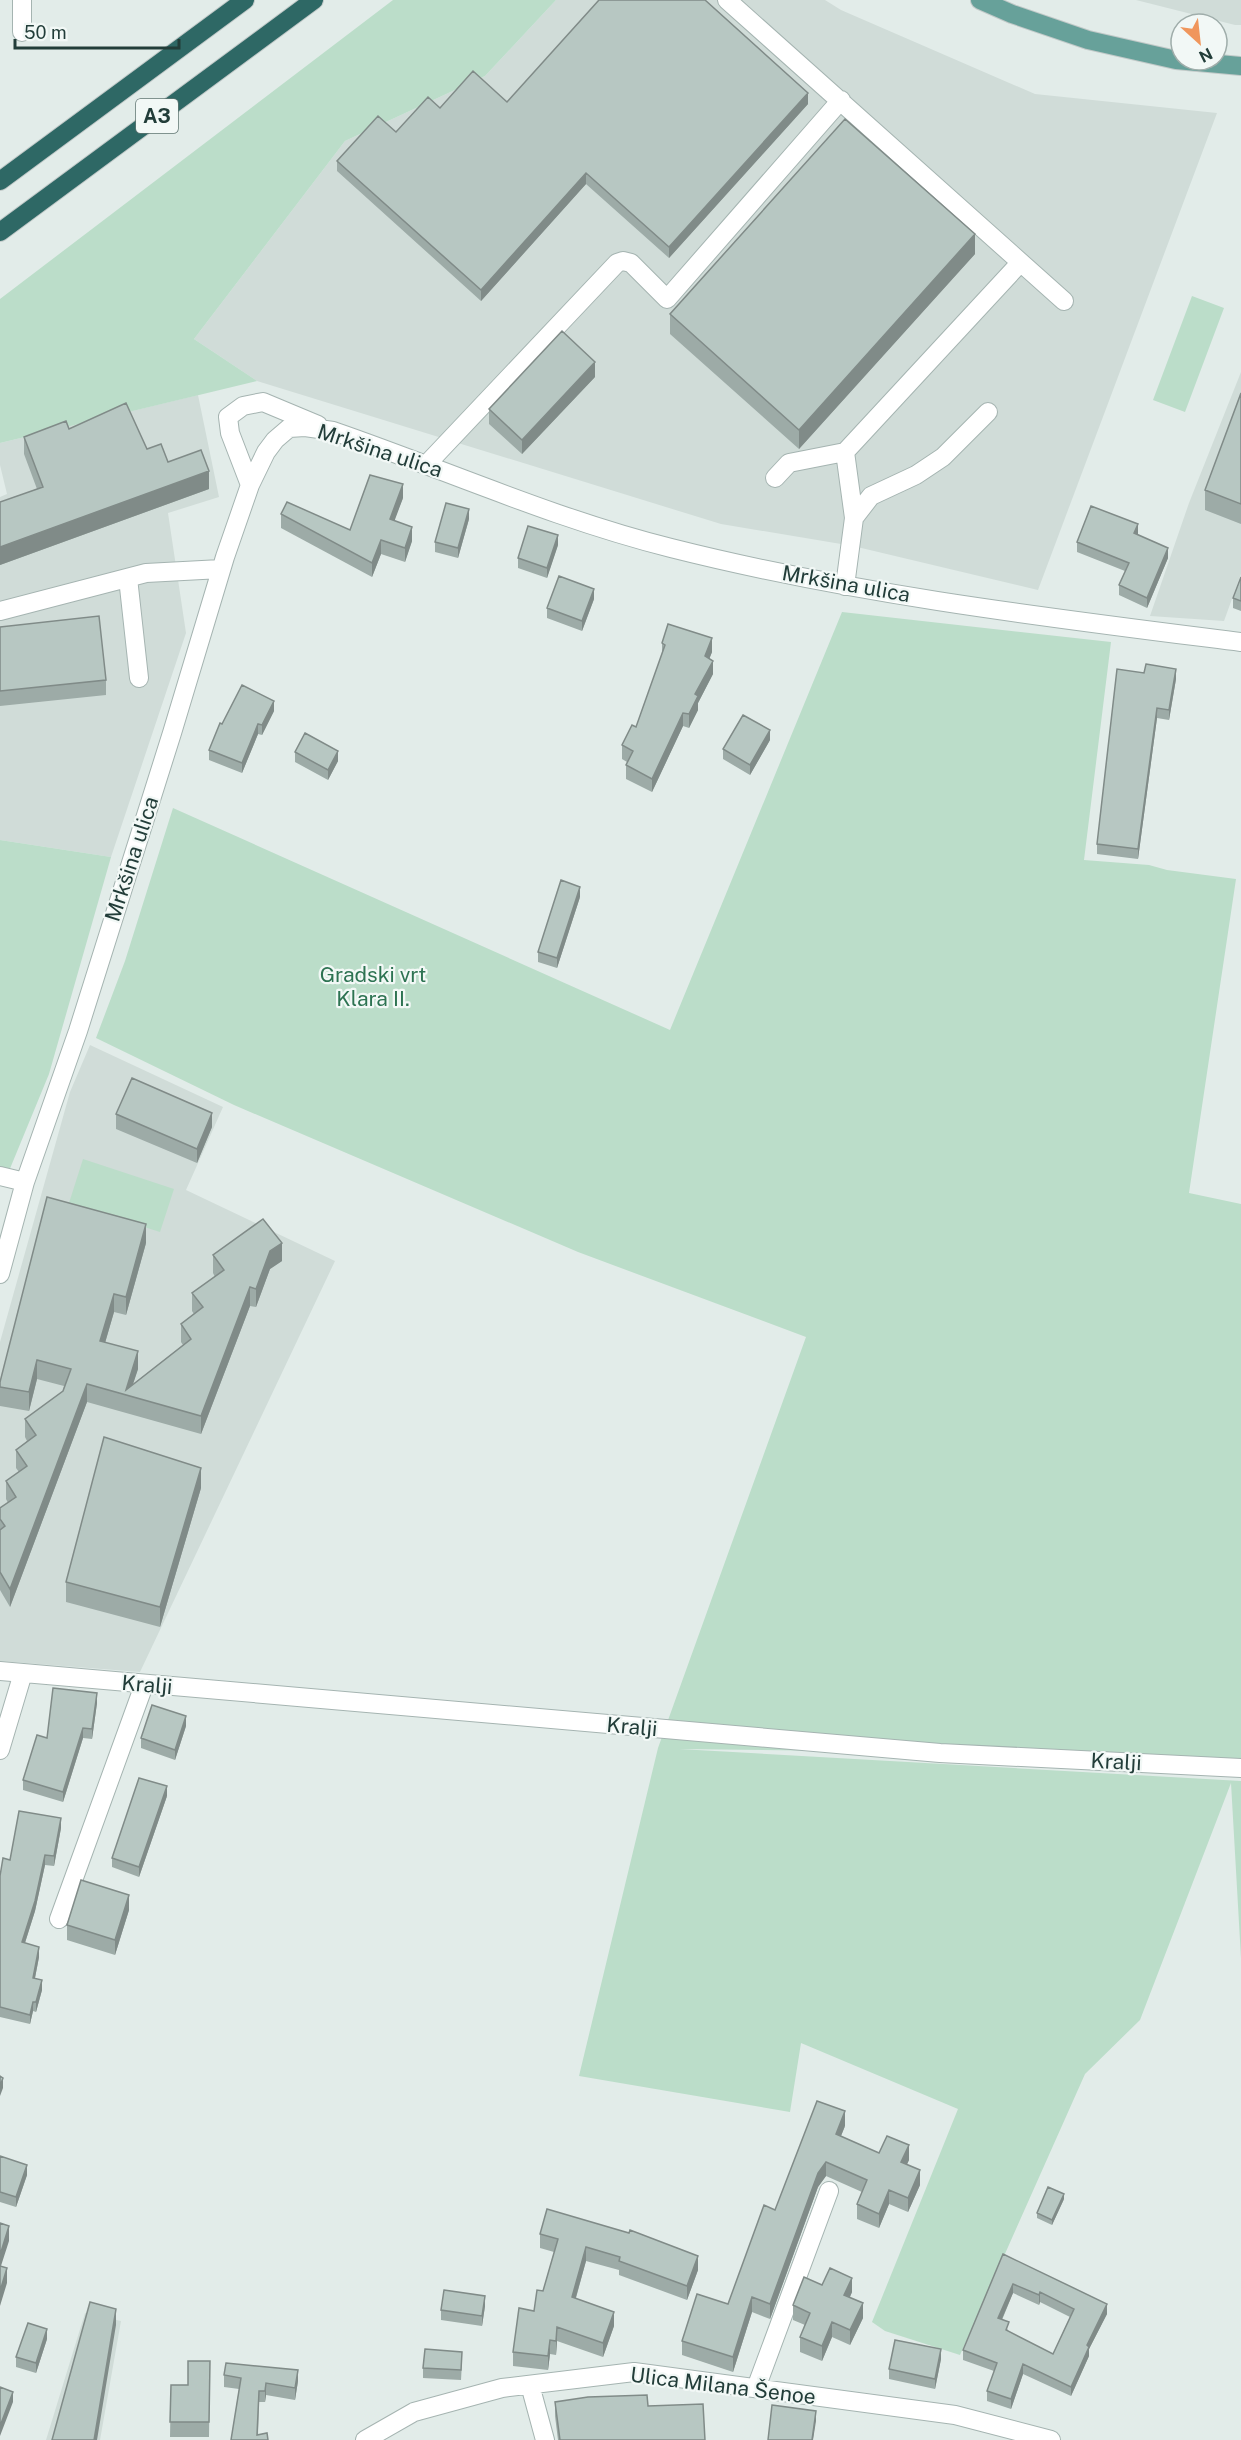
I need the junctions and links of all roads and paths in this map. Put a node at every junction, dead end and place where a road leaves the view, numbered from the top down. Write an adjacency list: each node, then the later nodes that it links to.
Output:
1 (22, 0): 6 (street)
2 (245, 0): 9 (highway, A3)
3 (314, 0): 10 (highway, A3)
4 (727, 0): 8 (street)
5 (980, 0): 7 (main road)
6 (22, 32)
7 (1241, 66)
8 (842, 100): 11 (street); 16 (street)
9 (0, 182)
10 (0, 232)
11 (1020, 263): 12 (street); 15 (street)
12 (1065, 300)
13 (988, 412): 19 (street)
14 (333, 431): 16 (street, Mrkšina ulica); 18 (street, Mrkšina ulica); 18 (street)
15 (845, 452): 17 (street); 19 (street)
16 (427, 464): 22 (street, Mrkšina ulica)
17 (775, 478)
18 (250, 485): 20 (street, Mrkšina ulica)
19 (854, 518): 22 (street)
20 (221, 569): 21 (street); 27 (street, Mrkšina ulica)
21 (128, 578): 23 (street); 25 (street)
22 (845, 586): 24 (street, Mrkšina ulica)
23 (0, 611)
24 (1241, 642)
25 (139, 678)
26 (0, 1176): 27 (street)
27 (25, 1182): 28 (street, Mrkšina ulica)
28 (0, 1274)
29 (0, 1671): 30 (street, Kralji)
30 (23, 1673): 31 (street, Kralji); 32 (street)
31 (144, 1684): 33 (street, Kralji); 34 (street)
32 (0, 1750)
33 (1241, 1768)
34 (59, 1919)
35 (829, 2191): 37 (street)
36 (530, 2385): 37 (street, Ulica Milana Šenoe); 38 (street, Ulica Milana Šenoe); 39 (street)
37 (756, 2388): 40 (street, Ulica Milana Šenoe)
38 (365, 2440)
39 (545, 2440)
40 (1051, 2440)

